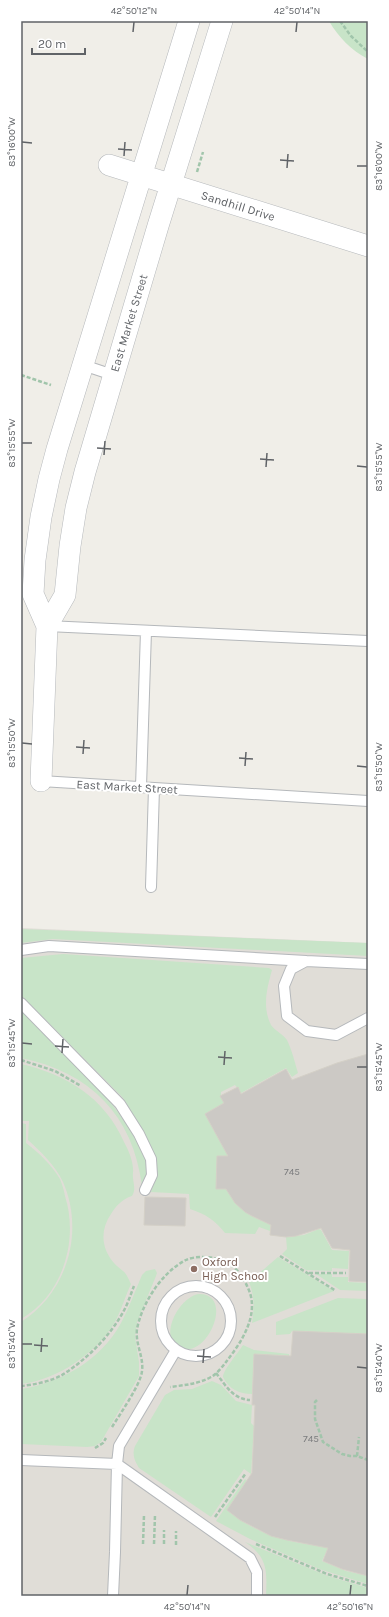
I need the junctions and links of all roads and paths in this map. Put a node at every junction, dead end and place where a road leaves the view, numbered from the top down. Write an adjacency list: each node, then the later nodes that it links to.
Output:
1 (189, 21): 6 (street, East Market Street)
2 (222, 21): 7 (street, East Market Street)
3 (340, 21): 4 (path)
4 (368, 52)
5 (109, 165): 6 (street, Sandhill Drive)
6 (142, 176): 7 (street, Sandhill Drive); 9 (street, East Market Street)
7 (171, 185): 8 (street, Sandhill Drive); 11 (street, East Market Street)
8 (368, 246)
9 (83, 365): 11 (lane); 13 (street, East Market Street)
10 (21, 375): 12 (path)
11 (113, 375): 13 (street, East Market Street)
12 (51, 385)
13 (47, 626): 14 (lane); 16 (street, East Market Street)
14 (146, 630): 15 (lane); 17 (lane)
15 (368, 641)
16 (41, 782): 17 (lane, East Market Street)
17 (141, 787): 18 (lane, East Market Street)
18 (154, 788): 19 (lane, East Market Street); 20 (lane)
19 (368, 801)
20 (151, 886)
21 (21, 950): 22 (lane)
22 (306, 961): 23 (lane); 25 (lane)
23 (368, 964)
24 (21, 1003): 28 (lane)
25 (368, 1018)
26 (21, 1060): 27 (path)
27 (87, 1090)
28 (145, 1190)
29 (280, 1256): 30 (path)
30 (308, 1273): 31 (path); 33 (path)
31 (346, 1273)
32 (134, 1286): 36 (path)
33 (336, 1291)
34 (176, 1350): 34 (lane); 47 (lane)
35 (216, 1372): 37 (path); 38 (path); 40 (path)
36 (21, 1386)
37 (168, 1388)
38 (250, 1400)
39 (316, 1400): 44 (path)
40 (111, 1430)
41 (107, 1436): 43 (path)
42 (359, 1436): 44 (path)
43 (91, 1450)
44 (357, 1456): 46 (path)
45 (21, 1460): 47 (lane)
46 (368, 1460)
47 (117, 1464): 60 (lane); 61 (lane)
48 (246, 1473): 51 (path)
49 (144, 1515): 55 (path)
50 (155, 1515): 56 (path)
51 (212, 1521)
52 (164, 1530): 57 (path)
53 (176, 1531): 58 (path)
54 (252, 1542): 59 (path)
55 (143, 1544)
56 (154, 1544)
57 (164, 1544)
58 (176, 1545)
59 (368, 1586)
60 (113, 1596)
61 (257, 1596)

